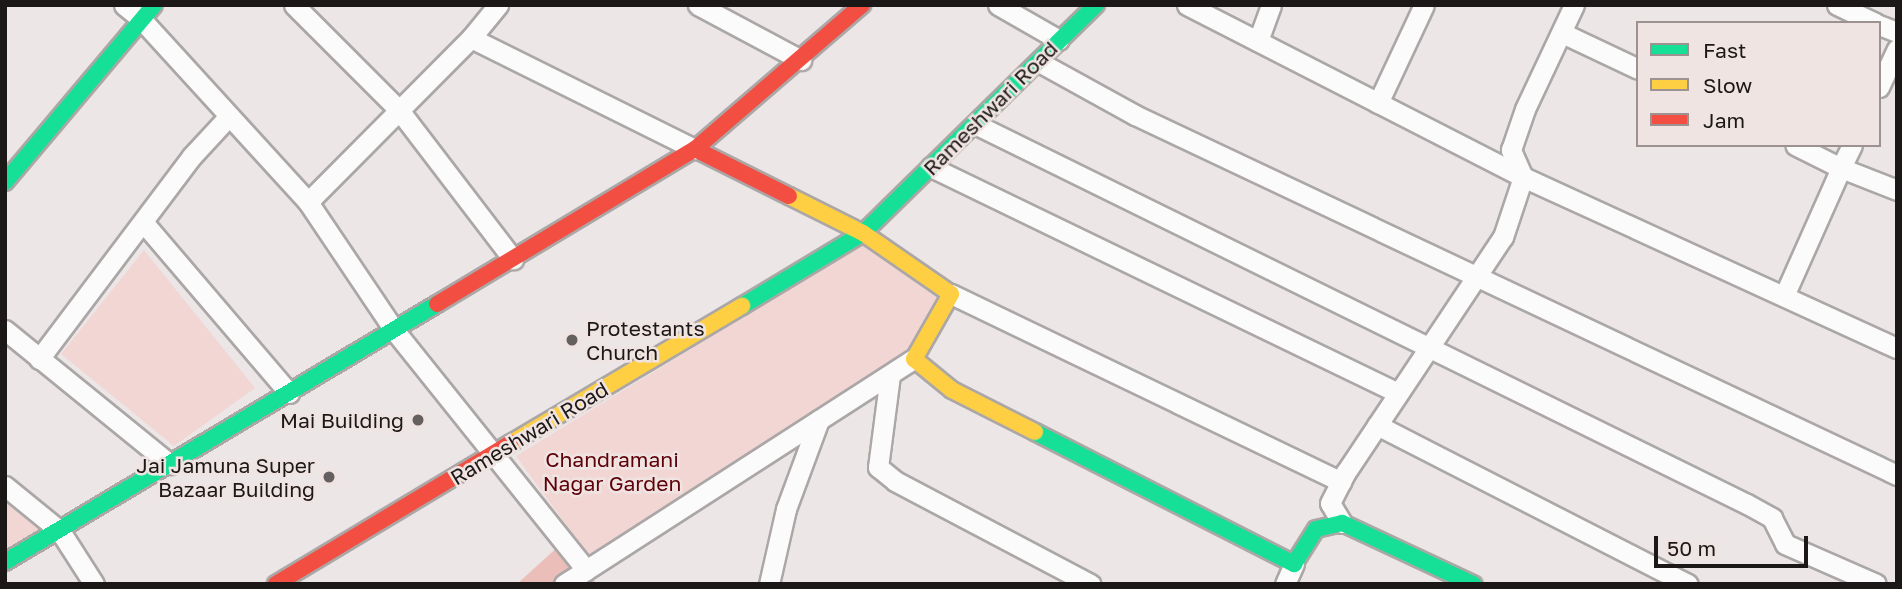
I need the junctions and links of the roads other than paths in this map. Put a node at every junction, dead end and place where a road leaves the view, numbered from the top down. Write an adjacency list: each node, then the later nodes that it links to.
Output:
1 (124, 5): 13 (street)
2 (321, 5): 14 (street)
3 (498, 5): 17 (street)
4 (698, 5): 21 (street)
5 (862, 5): 21 (street)
6 (998, 5): 18 (street)
7 (1096, 5): 18 (street, Rameshwari Road)
8 (1187, 5): 19 (street)
9 (1270, 5): 19 (street)
10 (1424, 5): 25 (street)
11 (1574, 5): 16 (street)
12 (1837, 5): 15 (street)
13 (147, 12): 27 (street); 35 (street)
14 (300, 12): 26 (street)
15 (1871, 21)
16 (1562, 33): 23 (street); 34 (street)
17 (471, 38): 26 (street); 31 (street)
18 (1059, 40): 22 (street, Rameshwari Road)
19 (1258, 41): 25 (street)
20 (1897, 49): 24 (street)
21 (801, 60): 31 (street)
22 (1039, 62): 28 (street, Rameshwari Road); 41 (street)
23 (1636, 68)
24 (1881, 83)
25 (1378, 103): 34 (street)
26 (399, 110): 37 (street); 40 (street)
27 (229, 116): 37 (street); 38 (street)
28 (976, 125): 32 (street, Rameshwari Road); 46 (street)
29 (1799, 147): 33 (street)
30 (1851, 147): 33 (street)
31 (695, 149): 39 (street); 40 (street)
32 (931, 167): 39 (street, Rameshwari Road); 51 (street)
33 (1841, 168): 36 (street); 43 (street)
34 (1523, 177): 41 (street); 43 (street)
35 (5, 182)
36 (1897, 190)
37 (308, 202): 45 (street)
38 (142, 222): 48 (street); 52 (street)
39 (863, 233): 42 (street); 55 (street, Rameshwari Road)
40 (513, 259): 45 (street)
41 (1477, 275): 46 (street); 57 (street)
42 (951, 295): 49 (street); 58 (street)
43 (1784, 296): 47 (street)
44 (5, 330): 48 (street)
45 (394, 330): 52 (street); 55 (street)
46 (1426, 348): 51 (street); 73 (street)
47 (1897, 348)
48 (38, 359): 56 (street)
49 (914, 359): 50 (street); 63 (street)
50 (890, 375): 53 (street); 69 (street)
51 (1398, 393): 54 (street)
52 (289, 394): 56 (street)
53 (819, 420): 64 (street); 68 (street)
54 (1377, 425): 58 (street); 72 (street)
55 (495, 453): 64 (street); 66 (street, Rameshwari Road)
56 (170, 464): 61 (street)
57 (1897, 475)
58 (1341, 482): 60 (street)
59 (5, 486): 61 (street)
60 (1342, 523): 63 (street); 71 (street)
61 (60, 531): 62 (street); 65 (street)
62 (5, 562)
63 (1294, 564): 70 (street)
64 (586, 570): 67 (street)
65 (94, 584)
66 (276, 584)
67 (564, 584)
68 (769, 584)
69 (1090, 584)
70 (1285, 584)
71 (1473, 584)
72 (1688, 584)
73 (1876, 584)

